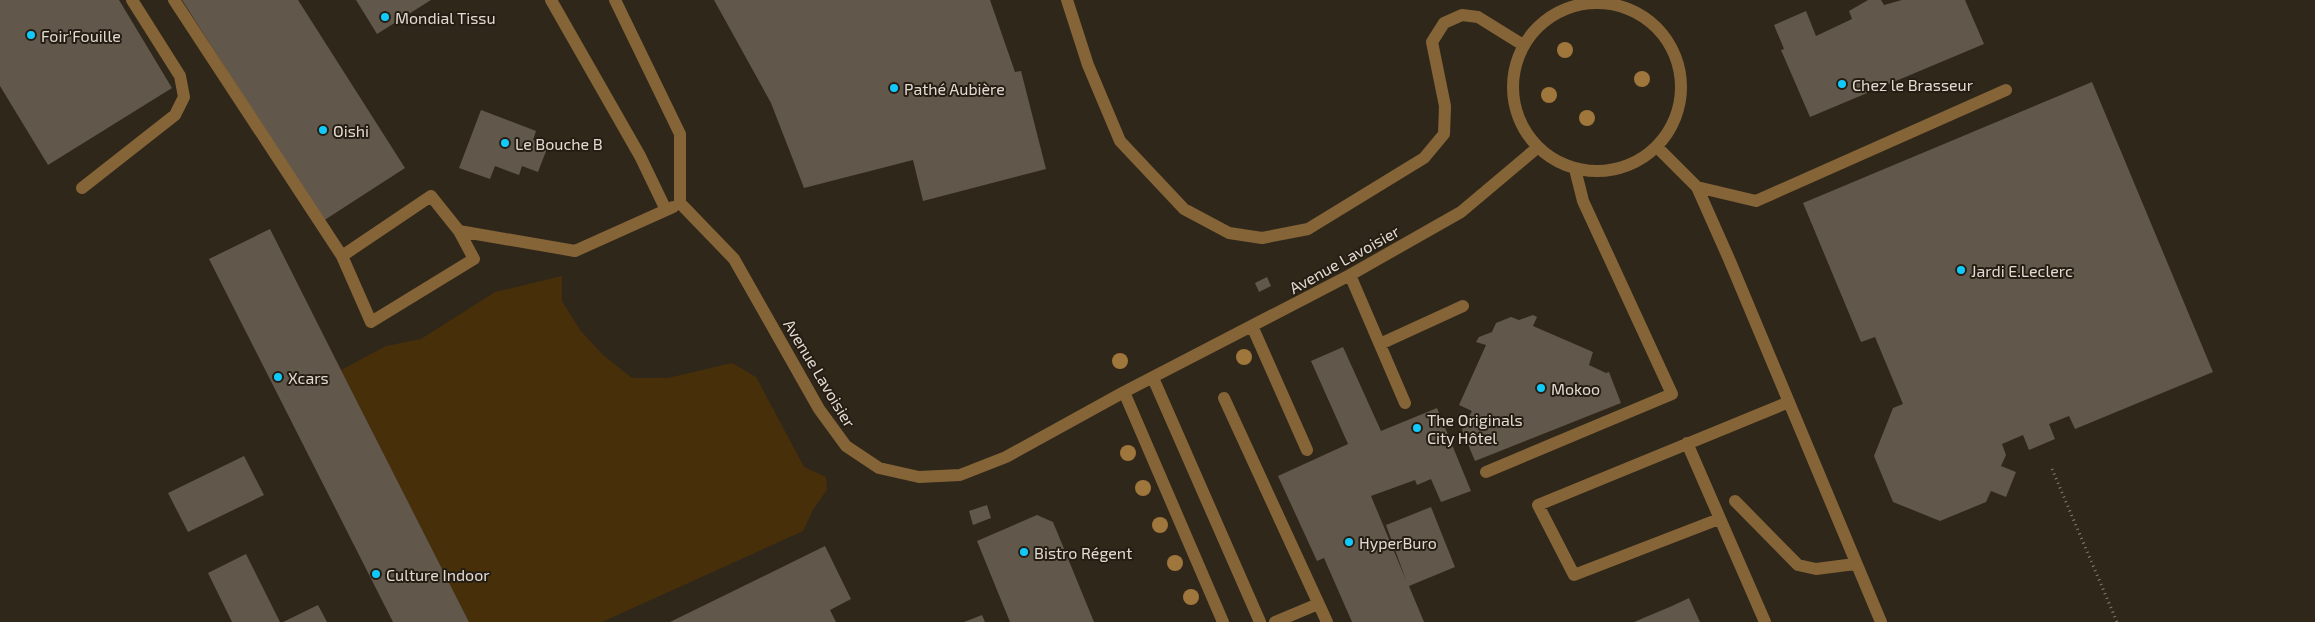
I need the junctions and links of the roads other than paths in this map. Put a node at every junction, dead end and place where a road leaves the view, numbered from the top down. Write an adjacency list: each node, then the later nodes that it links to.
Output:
1 (132, 0): 13 (street)
2 (174, 0): 17 (street)
3 (551, 0): 15 (street)
4 (615, 0): 14 (street)
5 (1067, 0): 7 (street)
6 (1610, 2): 7 (street); 10 (street)
7 (1523, 45): 9 (street)
8 (2006, 90): 12 (street)
9 (1537, 148): 11 (street); 18 (street, Avenue Lavoisier)
10 (1657, 148): 11 (street); 12 (street)
11 (1575, 170): 29 (street)
12 (1697, 187): 25 (street)
13 (82, 188)
14 (680, 203): 15 (street); 23 (street, Avenue Lavoisier)
15 (666, 210): 16 (street)
16 (459, 230): 17 (street); 17 (street)
17 (342, 256)
18 (1350, 274): 20 (street, Avenue Lavoisier); 21 (street)
19 (1463, 306): 21 (street)
20 (1252, 326): 22 (street, Avenue Lavoisier); 28 (street)
21 (1380, 344): 26 (street)
22 (1153, 378): 23 (street, Avenue Lavoisier); 35 (street)
23 (1124, 392): 34 (street)
24 (1224, 398): 33 (street)
25 (1789, 402): 27 (street); 32 (street)
26 (1405, 403)
27 (1687, 443): 31 (street); 31 (street)
28 (1307, 450)
29 (1486, 472)
30 (1736, 501): 32 (street)
31 (1719, 519): 38 (street)
32 (1856, 564): 39 (street)
33 (1318, 604): 36 (street); 37 (street)
34 (1224, 622)
35 (1260, 622)
36 (1275, 622)
37 (1327, 622)
38 (1765, 622)
39 (1880, 622)

